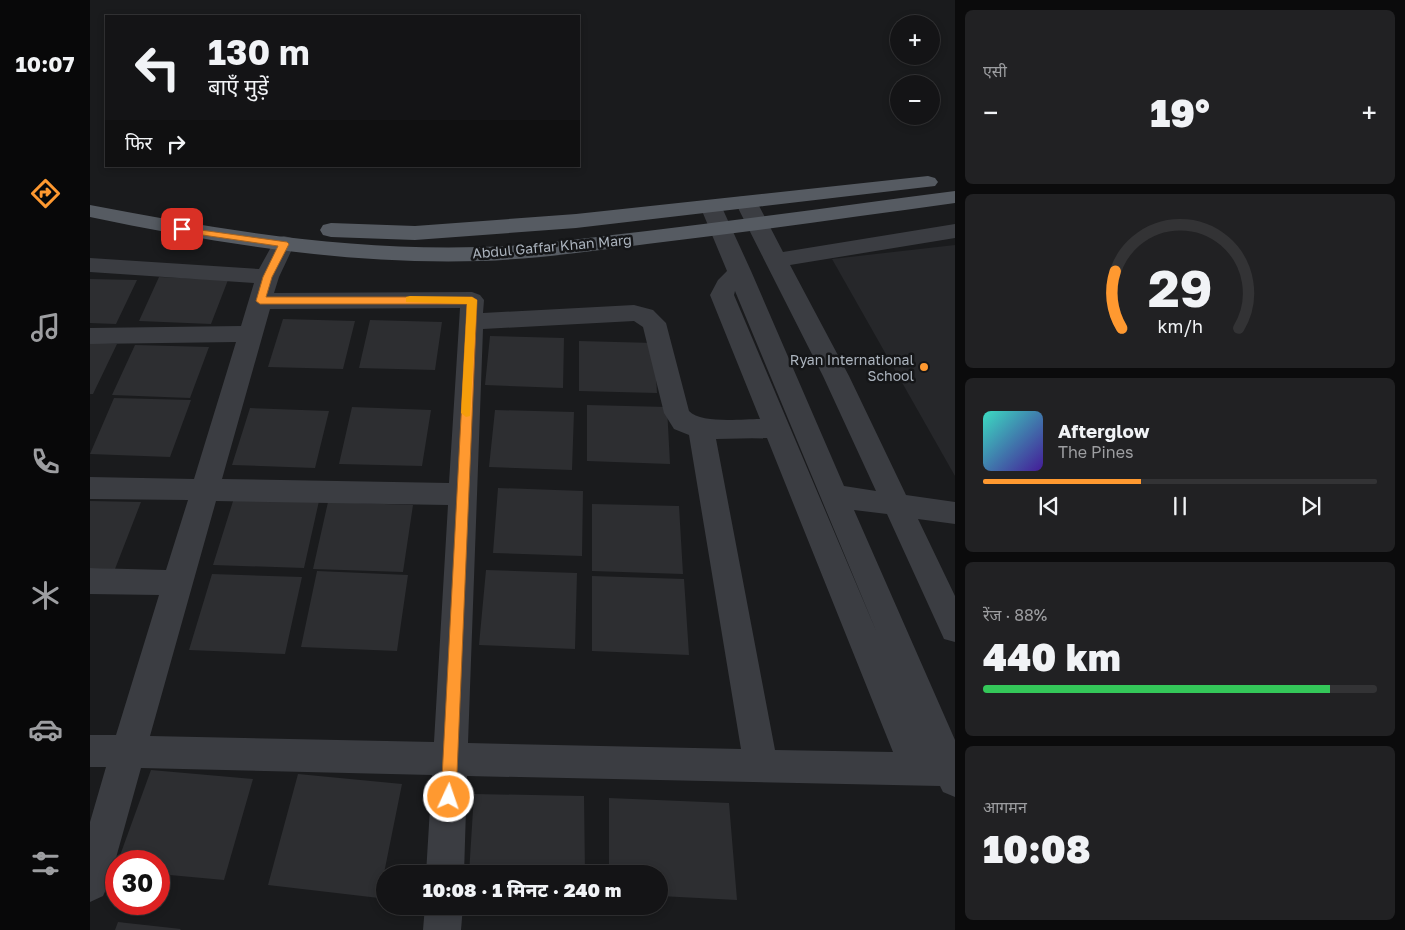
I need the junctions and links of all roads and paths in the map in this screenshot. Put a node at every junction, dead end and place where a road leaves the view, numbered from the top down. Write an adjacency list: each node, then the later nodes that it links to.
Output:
1 (955, 178): 5 (main road, Abdul Gaffar Khan Marg)
2 (90, 195): 6 (main road, Abdul Gaffar Khan Marg)
3 (955, 197): 5 (main road, Abdul Gaffar Khan Marg)
4 (90, 211): 8 (main road, Abdul Gaffar Khan Marg)
5 (752, 213): 6 (main road, Abdul Gaffar Khan Marg); 9 (street)
6 (717, 217): 8 (main road, Abdul Gaffar Khan Marg); 11 (street)
7 (955, 231): 9 (street)
8 (284, 244): 12 (street)
9 (777, 260): 22 (street)
10 (90, 265): 12 (street)
11 (740, 271): 17 (street); 21 (street)
12 (264, 289): 13 (street); 14 (street)
13 (470, 322): 16 (street); 20 (street)
14 (250, 334): 15 (street); 19 (street)
15 (90, 336)
16 (701, 428): 17 (street); 30 (street)
17 (777, 428): 31 (street)
18 (90, 488): 19 (street)
19 (205, 490): 20 (street); 25 (street)
20 (463, 494): 29 (street)
21 (835, 496): 22 (street); 32 (street)
22 (895, 505): 23 (street); 26 (street)
23 (955, 513)
24 (90, 581): 25 (street)
25 (178, 583): 28 (street)
26 (955, 629)
27 (90, 752): 28 (street)
28 (128, 752): 29 (street); 34 (street)
29 (450, 759): 30 (street); 33 (street)
30 (761, 766): 31 (street)
31 (917, 769): 32 (street)
32 (954, 773)
33 (445, 865)
34 (90, 883)
35 (443, 915): 36 (street)
36 (442, 930)

